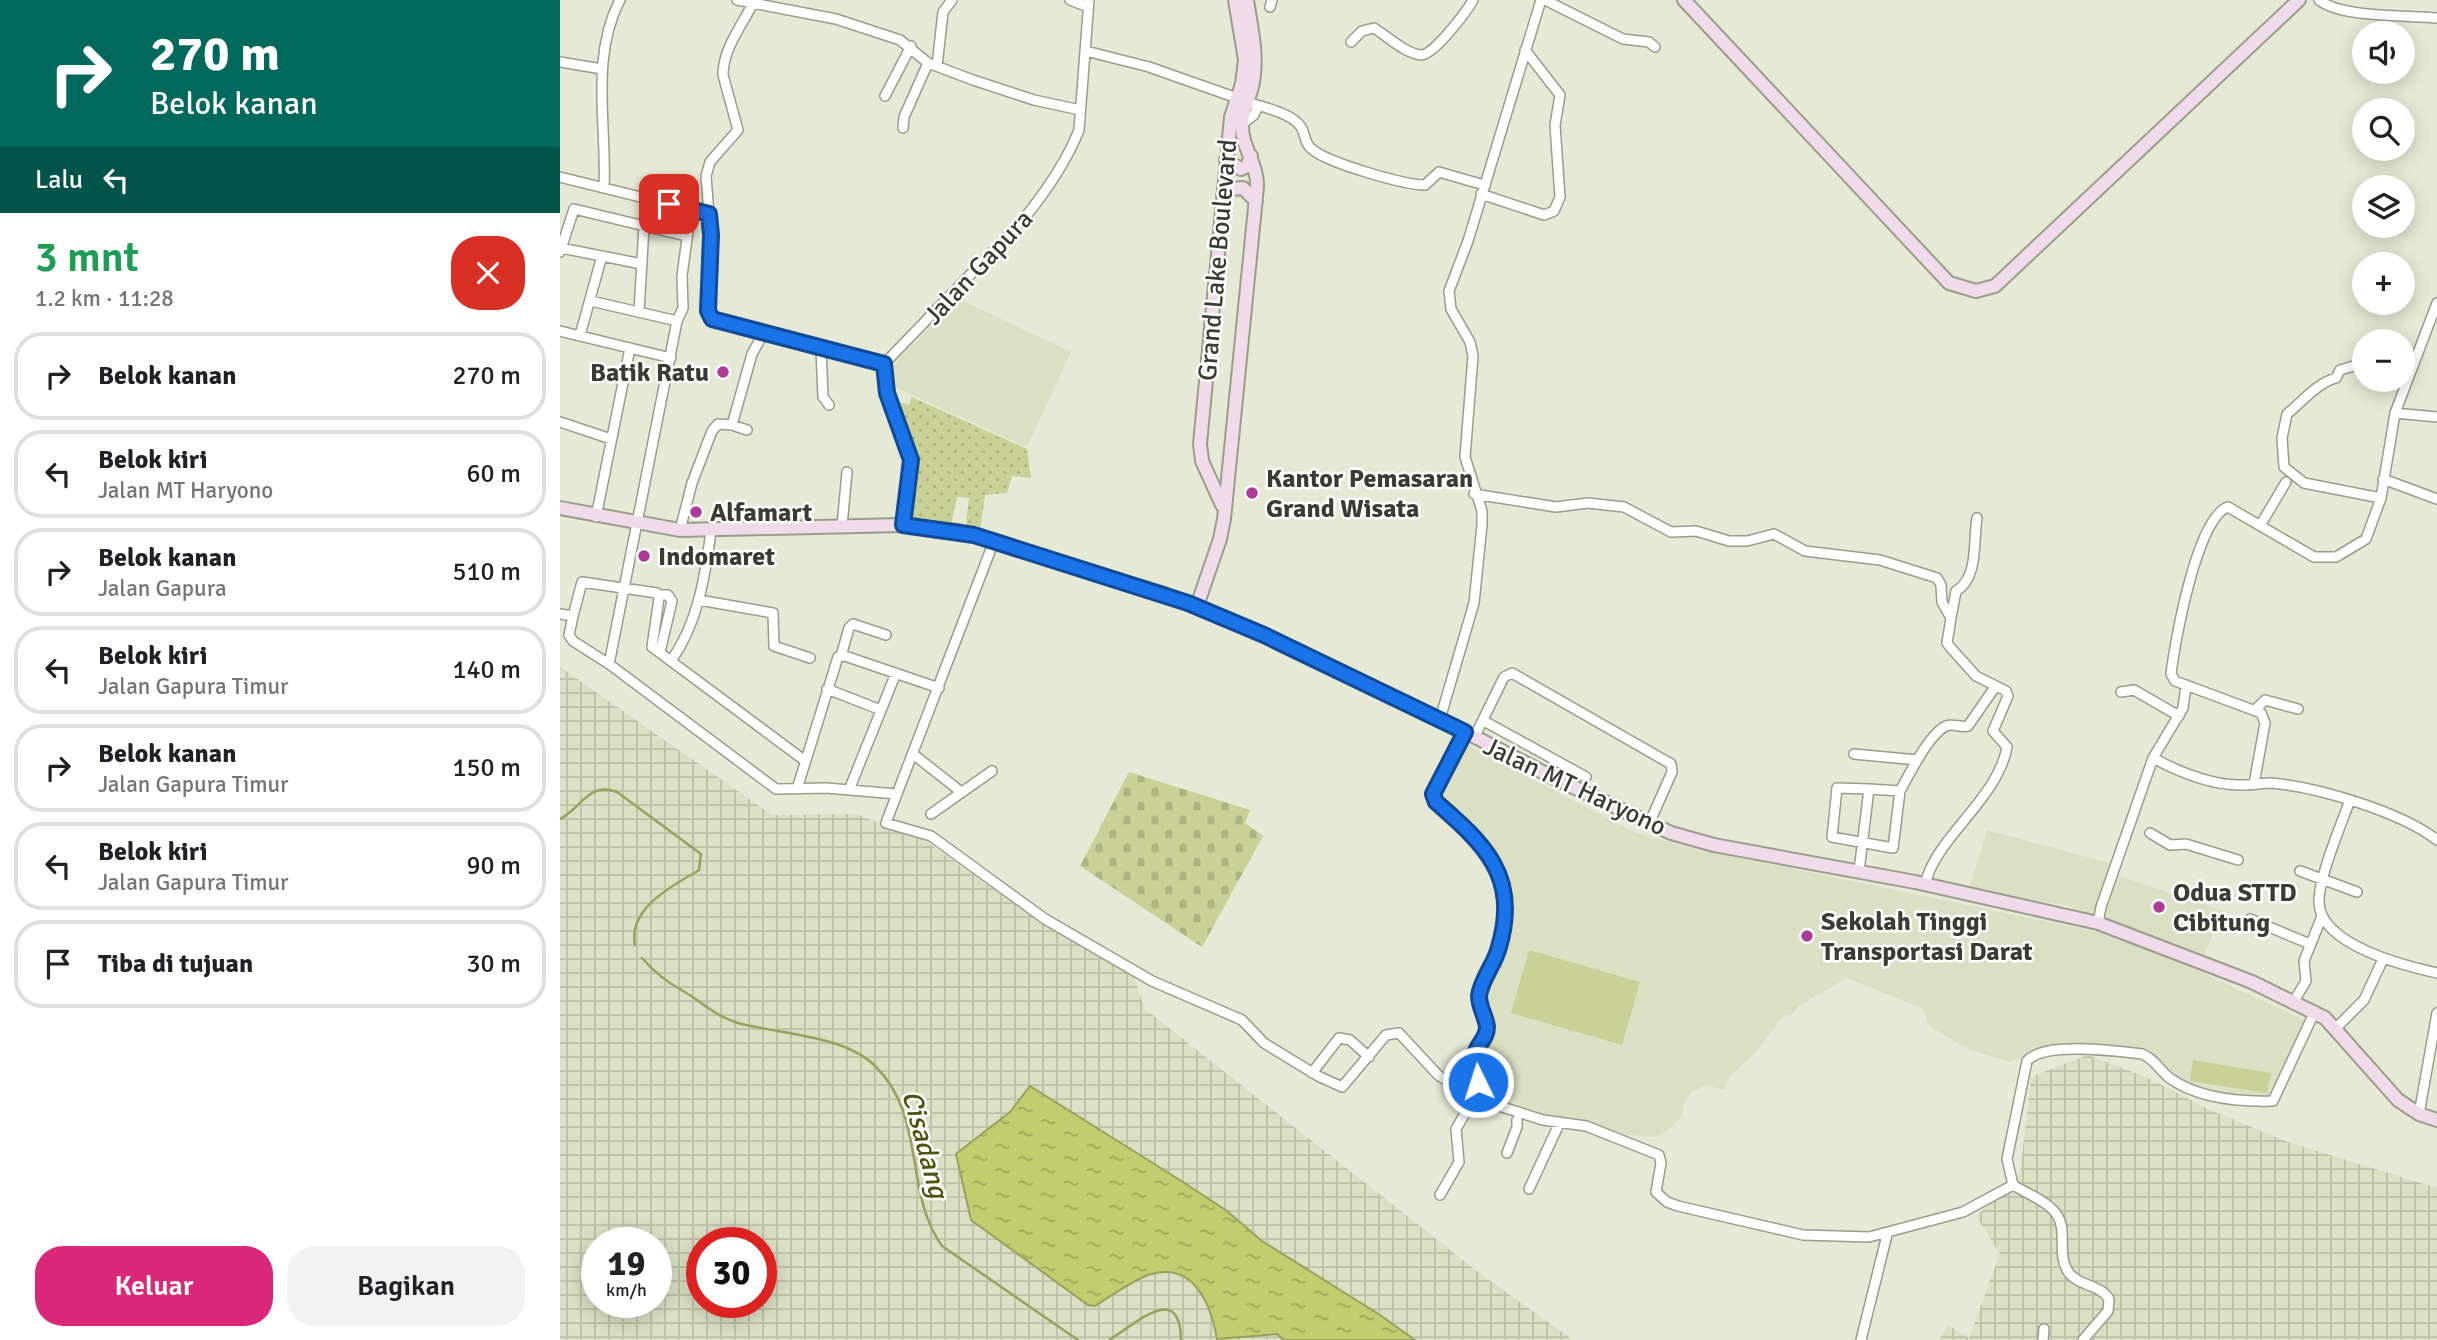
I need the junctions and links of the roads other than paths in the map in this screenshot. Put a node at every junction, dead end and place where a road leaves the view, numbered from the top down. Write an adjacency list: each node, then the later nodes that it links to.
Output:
1 (620, 0): 22 (street)
2 (737, 0): 13 (street)
3 (952, 0): 21 (street)
4 (1070, 0): 12 (street)
5 (1235, 0): 24 (street, Grand Lake Boulevard)
6 (1247, 0): 24 (street, Grand Lake Boulevard)
7 (1473, 0): 15 (street)
8 (1543, 0): 17 (street); 18 (street)
9 (1684, 0): 10 (street)
10 (2299, 0)
11 (2319, 0): 14 (street)
12 (1089, 3): 19 (street, Jalan Gapura)
13 (752, 5): 16 (street); 35 (street)
14 (2437, 18)
15 (1351, 43)
16 (911, 46): 21 (street); 23 (street)
17 (1655, 47)
18 (1525, 50): 31 (street); 31 (street)
19 (1086, 51): 24 (street); 25 (street, Jalan Gapura)
20 (560, 62): 22 (street)
21 (933, 64): 25 (street); 26 (street)
22 (602, 69): 30 (street)
23 (885, 96)
24 (1247, 102): 27 (street, Grand Lake Boulevard); 28 (street, Grand Lake Boulevard); 31 (street)
25 (1080, 110): 52 (street, Jalan Gapura)
26 (903, 128)
27 (1251, 156): 28 (street); 33 (street, Grand Lake Boulevard)
28 (1226, 160): 32 (street, Grand Lake Boulevard)
29 (560, 177): 30 (street)
30 (604, 188): 34 (street)
31 (1483, 190): 65 (street)
32 (1223, 196): 33 (street); 71 (street, Grand Lake Boulevard)
33 (1256, 201): 71 (street, Grand Lake Boulevard)
34 (691, 209): 35 (street); 37 (street)
35 (709, 214): 46 (street)
36 (645, 226): 37 (street); 38 (street); 40 (street)
37 (686, 236): 44 (street)
38 (560, 250): 39 (street)
39 (602, 256): 40 (street); 41 (street)
40 (642, 264): 43 (street)
41 (592, 301): 43 (street); 47 (street)
42 (2437, 303): 50 (street)
43 (639, 312): 44 (street)
44 (677, 321): 51 (street)
45 (560, 331): 47 (street)
46 (763, 334): 49 (street); 59 (street)
47 (580, 335): 48 (street)
48 (631, 348): 51 (street); 61 (street)
49 (821, 349): 52 (street); 55 (street)
50 (2415, 349)
51 (671, 358): 72 (street)
52 (884, 364): 74 (street)
53 (2352, 366): 66 (street)
54 (2400, 392): 56 (street)
55 (829, 405)
56 (2395, 413): 57 (street); 63 (street)
57 (2437, 417)
58 (560, 422): 61 (street)
59 (732, 425): 60 (street); 76 (street)
60 (747, 430)
61 (611, 439): 69 (street)
62 (847, 472): 75 (street)
63 (2383, 479): 66 (street); 67 (street)
64 (2286, 482): 73 (street)
65 (1474, 494): 84 (street); 101 (street)
66 (2381, 498): 73 (street)
67 (2437, 499)
68 (560, 508): 69 (street, Jalan MT Haryono)
69 (596, 517): 72 (street, Jalan MT Haryono)
70 (1977, 518): 84 (street)
71 (1224, 519): 81 (street, Grand Lake Boulevard)
72 (637, 524): 76 (street, Jalan MT Haryono); 79 (street)
73 (2260, 524): 92 (street)
74 (903, 525): 75 (street, Jalan MT Haryono); 78 (street, Jalan MT Haryono)
75 (842, 526): 77 (street, Jalan MT Haryono)
76 (680, 530): 77 (street, Jalan MT Haryono)
77 (711, 531): 80 (street)
78 (994, 541): 81 (street, Jalan MT Haryono); 94 (street)
79 (624, 588): 83 (street); 89 (street); 90 (street)
80 (699, 600): 88 (street); 89 (street)
81 (1197, 606): 101 (street, Jalan MT Haryono)
82 (560, 614): 83 (street)
83 (573, 616): 85 (street)
84 (1951, 618): 93 (street)
85 (565, 632): 90 (street)
86 (886, 635): 87 (street)
87 (841, 656): 91 (street); 95 (street)
88 (810, 658)
89 (671, 660): 107 (street)
90 (609, 664): 112 (street)
91 (895, 673): 94 (street); 99 (street)
92 (2186, 685): 97 (street); 100 (street)
93 (1995, 687): 108 (street); 128 (street)
94 (939, 688): 104 (street)
95 (827, 689): 99 (street); 107 (street)
96 (2121, 692): 100 (street)
97 (2256, 709): 98 (street); 111 (street)
98 (2298, 709)
99 (881, 710): 114 (street)
100 (2179, 716): 106 (street)
101 (1440, 719): 103 (street, Jalan MT Haryono)
102 (1483, 721): 103 (street); 110 (street); 120 (street)
103 (1470, 735): 120 (street, Jalan MT Haryono); 142 (street)
104 (913, 754): 115 (street); 117 (street)
105 (1854, 754): 108 (street)
106 (2153, 758): 111 (street); 132 (street)
107 (804, 760): 112 (street)
108 (1917, 760): 116 (street)
109 (992, 771): 115 (street)
110 (1586, 777)
111 (2254, 784): 118 (street)
112 (797, 789): 114 (street)
113 (1869, 789): 116 (street); 123 (street); 123 (street)
114 (849, 790): 117 (street)
115 (960, 791): 119 (street)
116 (1900, 791): 123 (street)
117 (897, 794): 141 (street)
118 (2350, 800): 122 (street); 127 (street)
119 (931, 814)
120 (1649, 824): 125 (street, Jalan MT Haryono)
121 (2150, 834): 124 (street)
122 (2437, 840)
123 (1862, 843): 125 (street)
124 (2238, 860)
125 (1859, 871): 128 (street, Jalan MT Haryono)
126 (2300, 871): 127 (street)
127 (2323, 881): 129 (street); 130 (street)
128 (1925, 885): 132 (street, Jalan MT Haryono)
129 (2357, 892)
130 (2322, 916): 133 (street); 134 (street)
131 (2250, 919): 133 (street)
132 (2098, 923): 136 (street, Jalan MT Haryono)
133 (2310, 944): 136 (street)
134 (2383, 959): 135 (street); 139 (street)
135 (2437, 973)
136 (2294, 1001): 137 (street, Jalan MT Haryono)
137 (2315, 1011): 139 (street, Jalan MT Haryono); 148 (street)
138 (2437, 1013): 143 (street)
139 (2336, 1028): 143 (street, Jalan MT Haryono)
140 (1369, 1057): 141 (street); 141 (street); 142 (street)
141 (1312, 1073)
142 (1476, 1098): 144 (street); 150 (street)
143 (2419, 1114): 145 (street, Jalan MT Haryono)
144 (1515, 1116): 146 (street); 147 (street)
145 (2437, 1120)
146 (1560, 1122): 149 (street); 151 (street)
147 (1507, 1153)
148 (2012, 1185): 151 (street); 155 (street)
149 (1529, 1189)
150 (1440, 1195)
151 (1888, 1235): 153 (street)
152 (2044, 1329): 154 (street)
153 (1861, 1340)
154 (2043, 1340)
155 (2083, 1340)

